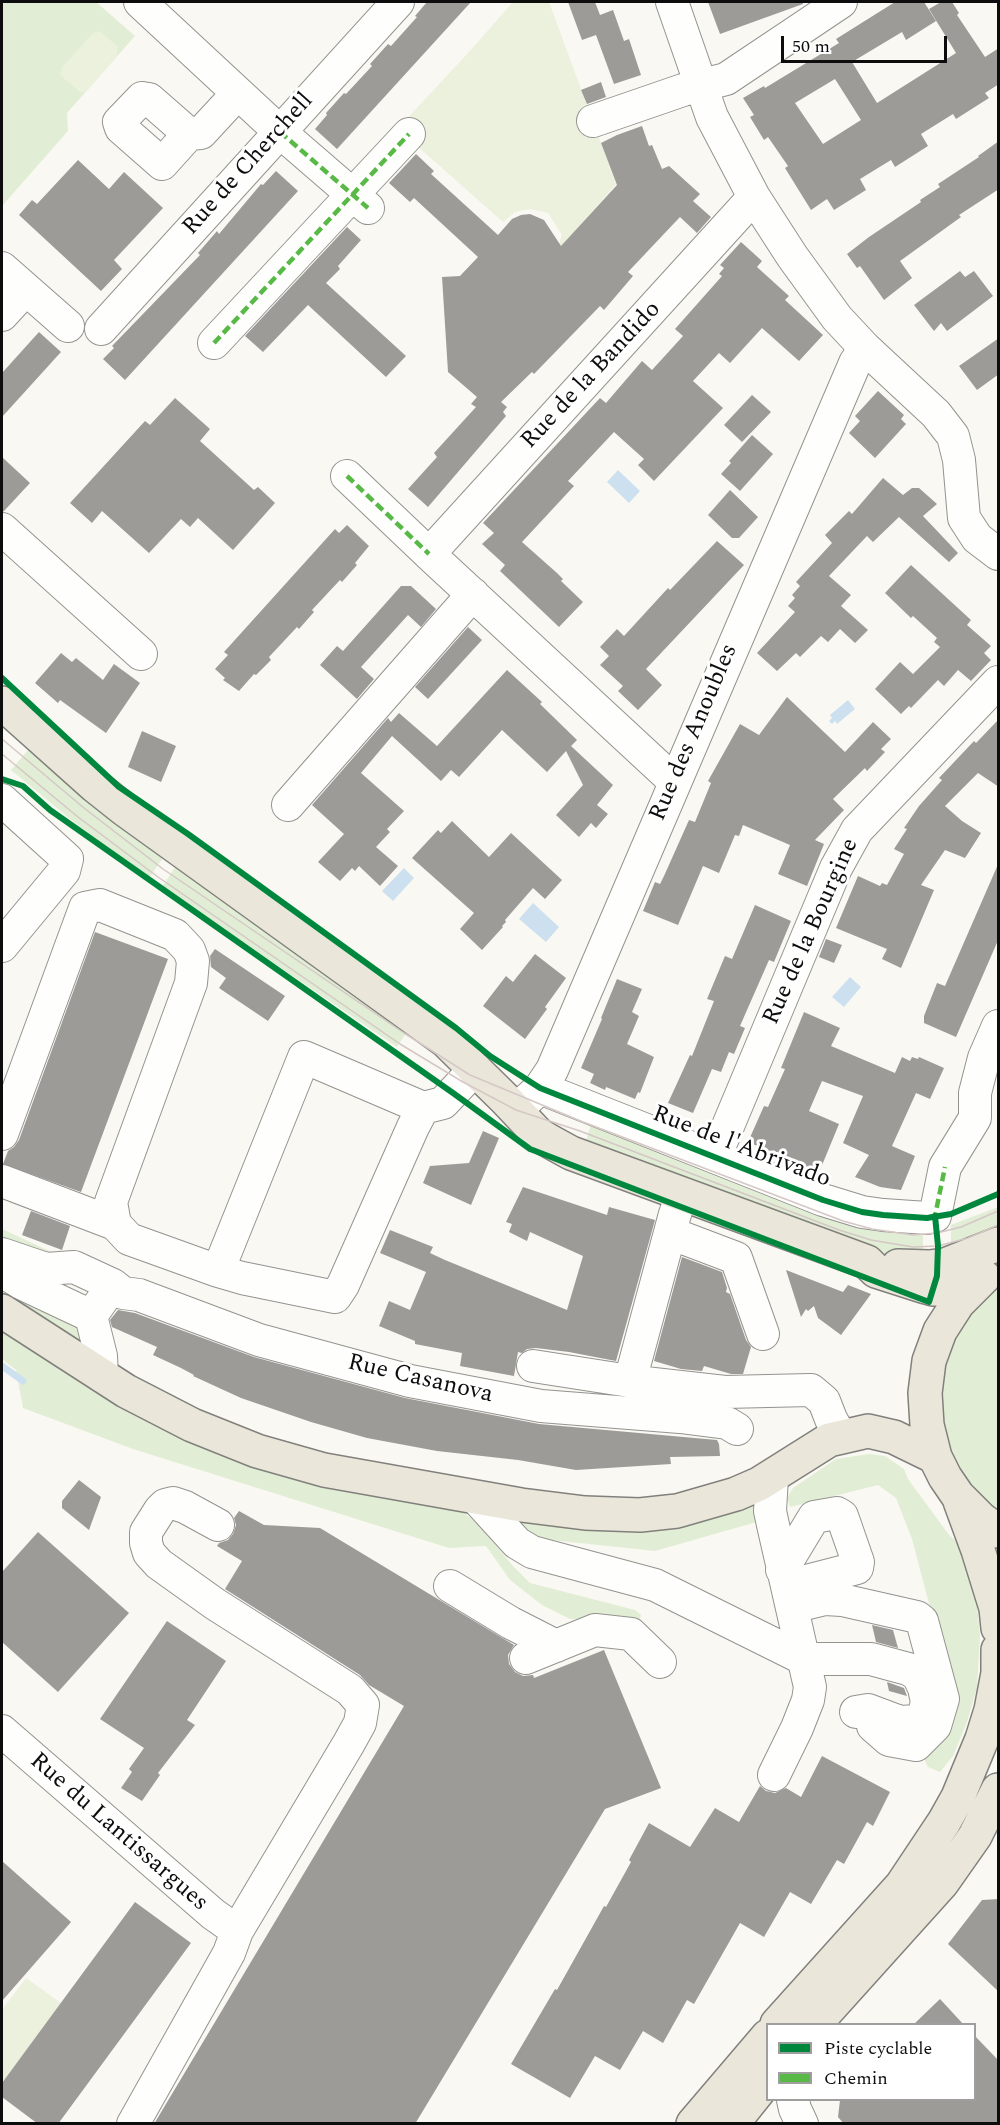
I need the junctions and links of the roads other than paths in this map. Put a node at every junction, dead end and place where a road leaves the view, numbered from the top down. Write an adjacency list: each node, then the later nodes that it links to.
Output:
1 (140, 2): 6 (street)
2 (398, 2): 8 (street, Rue de Cherchell)
3 (672, 2): 5 (street)
4 (841, 2): 5 (street)
5 (702, 85): 7 (street); 11 (street)
6 (238, 93): 8 (street); 9 (street)
7 (593, 120)
8 (280, 132): 12 (street); 17 (street, Rue de Cherchell)
9 (189, 134)
10 (408, 134): 12 (street)
11 (754, 197): 19 (street); 22 (street, Rue de la Bandido)
12 (360, 201): 18 (street)
13 (2, 268): 14 (street)
14 (25, 290): 15 (street); 16 (street)
15 (2, 315)
16 (68, 326)
17 (101, 329)
18 (214, 344)
19 (866, 348): 23 (street); 28 (street, Rue des Anoubles)
20 (347, 476): 22 (street)
21 (2, 529): 25 (street)
22 (429, 554): 24 (street)
23 (999, 554)
24 (473, 594): 28 (street); 30 (street)
25 (141, 654)
26 (999, 682): 38 (street, Rue de la Bourgine)
27 (2, 703): 33 (main road)
28 (674, 781): 34 (street, Rue des Anoubles)
29 (2, 800): 31 (street)
30 (288, 805)
31 (2, 946)
32 (999, 1026): 38 (street, Rue de l'Abrivado)
33 (475, 1069): 35 (street); 36 (main road)
34 (540, 1088): 36 (street, Rue des Anoubles); 38 (street, Rue de l'Abrivado)
35 (423, 1108): 47 (street); 47 (street)
36 (516, 1110): 40 (main road)
37 (2, 1134): 41 (street)
38 (716, 1157)
39 (2, 1181): 41 (street)
40 (682, 1194): 42 (street); 45 (main road)
41 (115, 1224): 47 (street)
42 (670, 1233): 52 (street); 55 (street)
43 (999, 1244): 45 (main road)
44 (2, 1254): 49 (street, Rue Casanova)
45 (867, 1262): 48 (main road)
46 (2, 1271): 51 (street)
47 (218, 1271)
48 (989, 1274): 58 (main road)
49 (114, 1285): 51 (street); 56 (street, Rue Casanova)
50 (2, 1311): 54 (main road)
51 (91, 1316): 54 (street)
52 (763, 1334)
53 (533, 1366): 55 (street)
54 (102, 1376): 61 (main road)
55 (630, 1381): 57 (street)
56 (737, 1429)
57 (841, 1437): 58 (main road); 59 (main road)
58 (935, 1457): 60 (main road)
59 (771, 1477): 61 (main road); 64 (street)
60 (958, 1496): 63 (main road); 66 (main road)
61 (476, 1498): 70 (street)
62 (218, 1525): 75 (street)
63 (999, 1531)
64 (785, 1580): 70 (street); 70 (street)
65 (450, 1586): 67 (street)
66 (999, 1629)
67 (556, 1646): 69 (street); 71 (street)
68 (999, 1650): 76 (main road)
69 (526, 1658)
70 (804, 1659): 73 (street)
71 (660, 1662)
72 (2, 1731): 75 (street, Rue du Lantissargues)
73 (774, 1776)
74 (999, 1790): 77 (main road)
75 (237, 1931): 81 (street)
76 (779, 2023)
77 (817, 2023)
78 (766, 2038): 82 (main road)
79 (766, 2082): 83 (main road)
80 (793, 2101): 84 (street)
81 (134, 2124)
82 (693, 2124)
83 (732, 2124)
84 (802, 2124)

